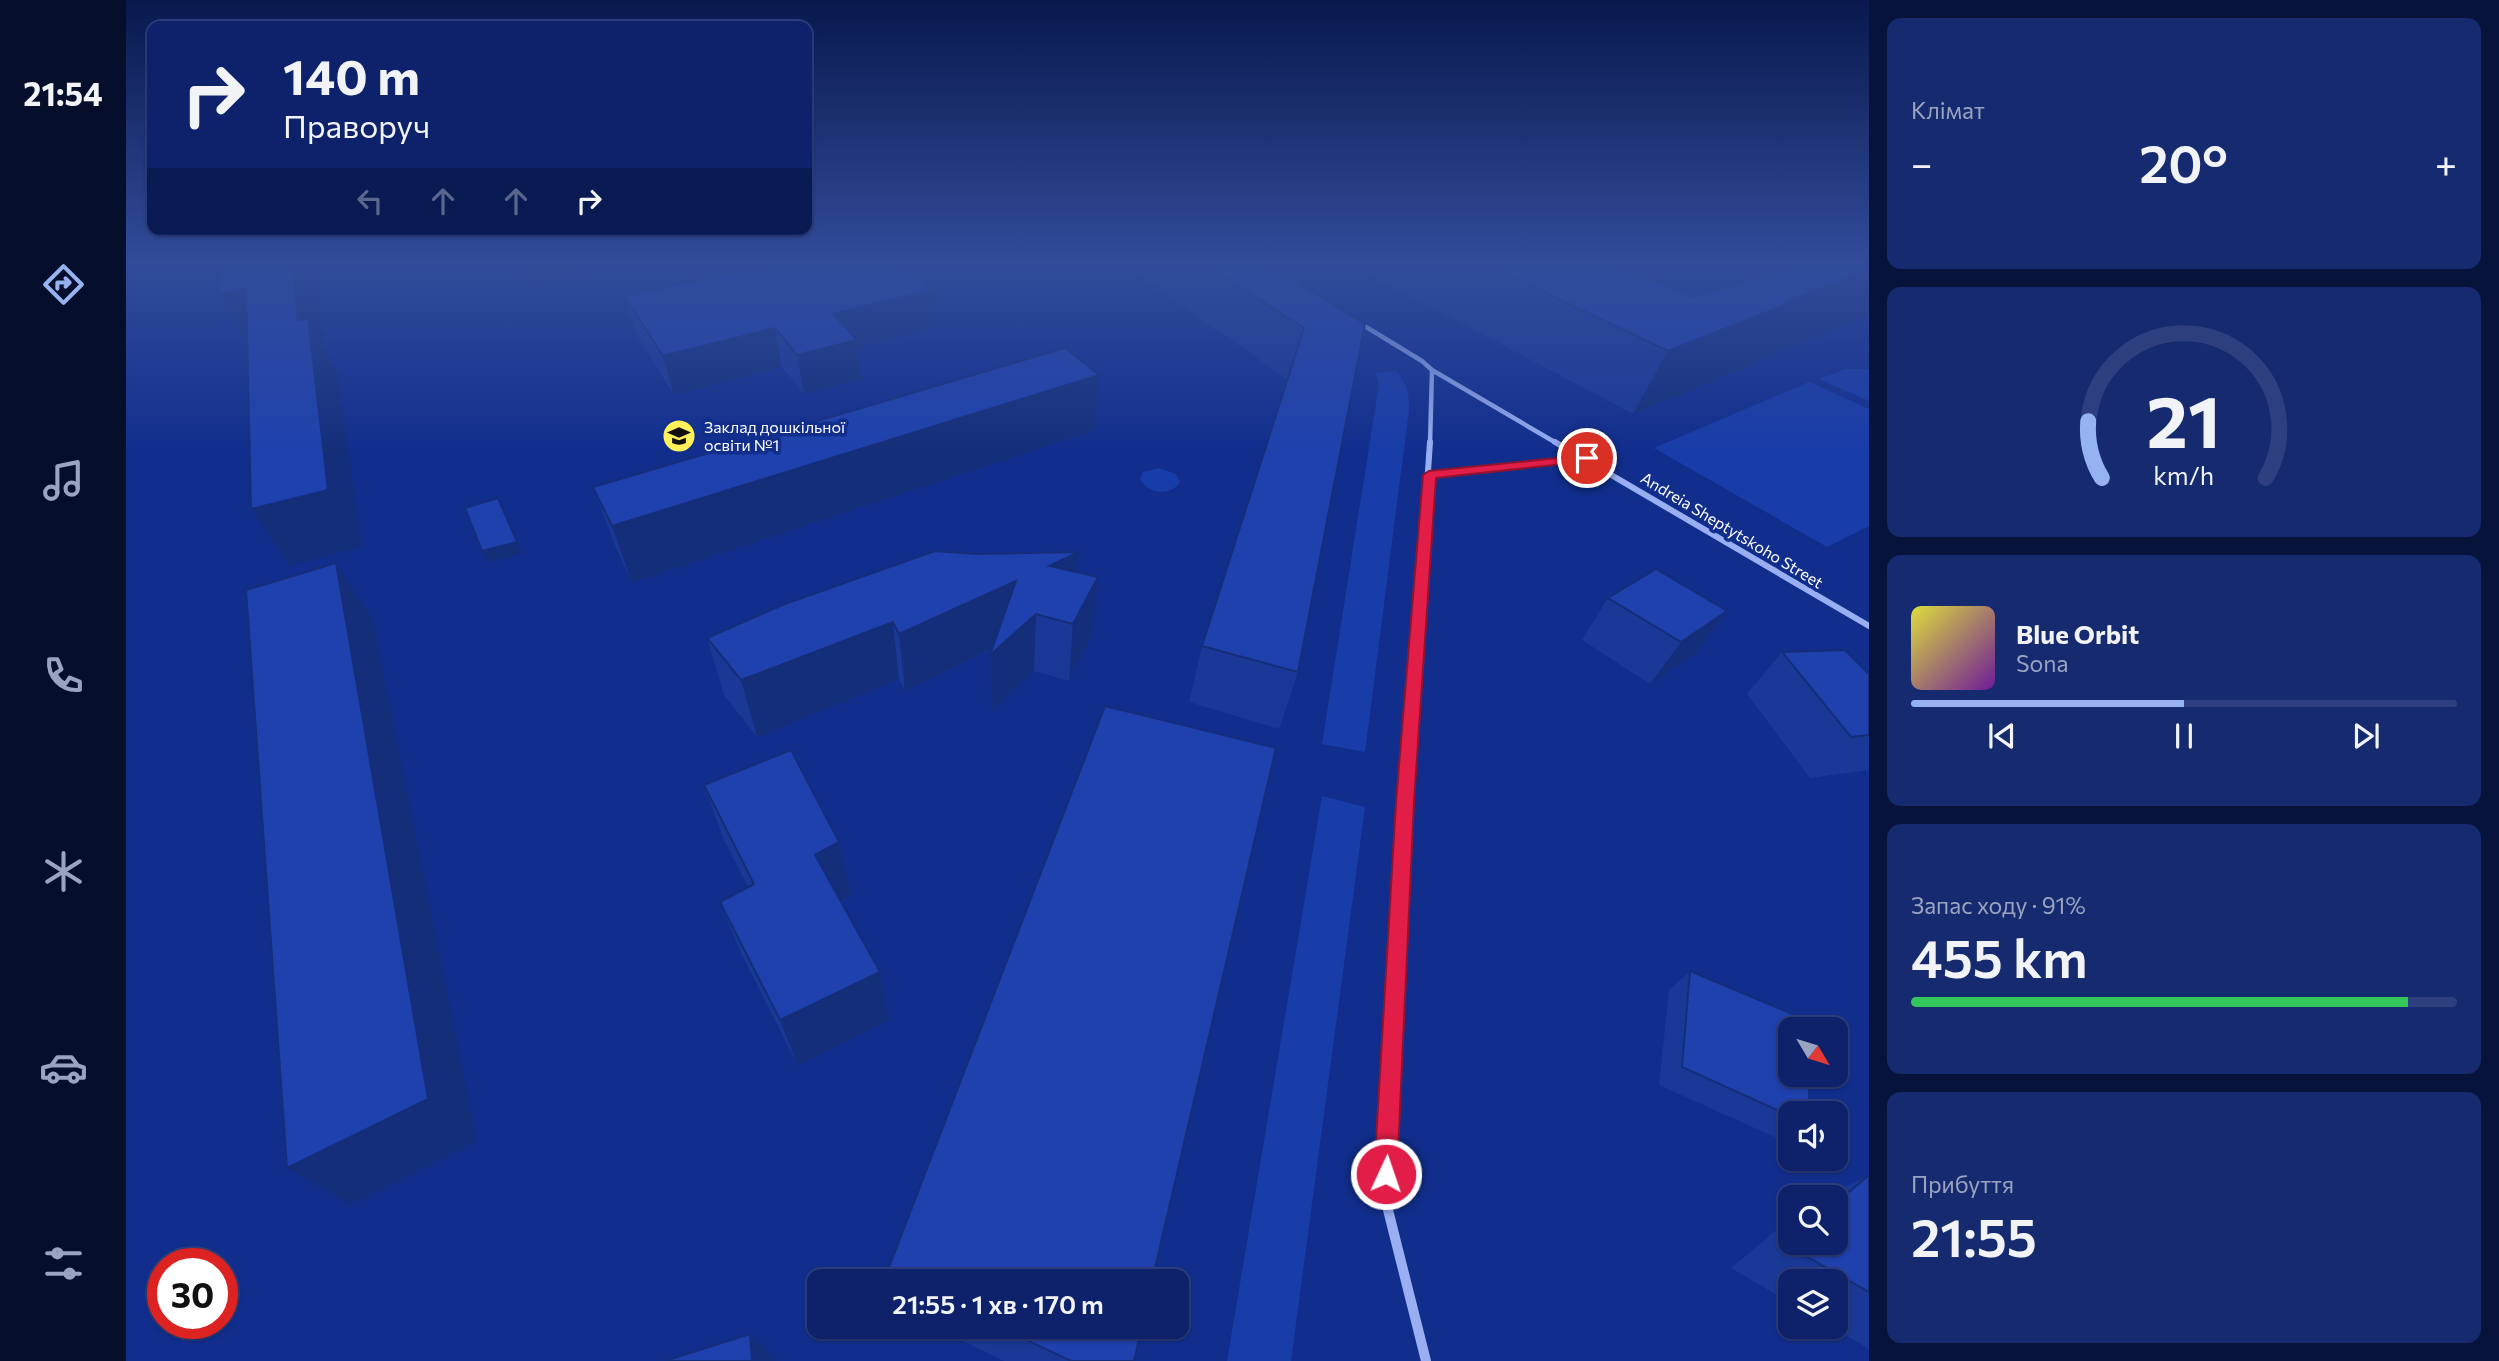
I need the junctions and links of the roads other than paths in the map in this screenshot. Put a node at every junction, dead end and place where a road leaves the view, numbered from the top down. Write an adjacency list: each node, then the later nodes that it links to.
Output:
1 (1365, 327): 2 (street, Andreia Sheptytskoho Street)
2 (1432, 370): 3 (street, Andreia Sheptytskoho Street); 4 (street)
3 (1587, 458): 4 (street); 5 (street, Andreia Sheptytskoho Street)
4 (1429, 475): 6 (street)
5 (1869, 626)
6 (1426, 1361)

